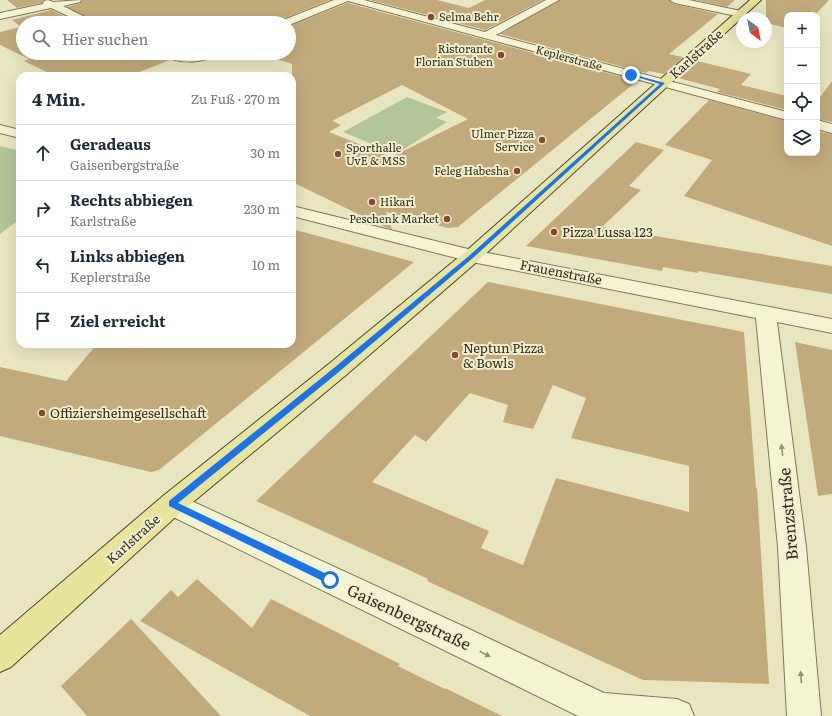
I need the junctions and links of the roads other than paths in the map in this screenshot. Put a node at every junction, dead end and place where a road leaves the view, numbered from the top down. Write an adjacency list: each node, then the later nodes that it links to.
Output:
1 (76, 0): 7 (street)
2 (343, 0): 13 (street)
3 (352, 0): 14 (street, Keplerstraße)
4 (554, 0): 14 (street)
5 (675, 0): 9 (street)
6 (756, 0): 8 (main road, Karlstraße)
7 (47, 3): 10 (street); 11 (street)
8 (743, 12)
9 (736, 13)
10 (0, 16)
11 (76, 16)
12 (736, 18): 15 (main road, Karlstraße)
13 (296, 19)
14 (486, 36): 15 (street, Keplerstraße)
15 (663, 83): 16 (street, Keplerstraße); 22 (main road, Karlstraße)
16 (784, 115)
17 (820, 125): 19 (street)
18 (0, 128): 20 (street)
19 (832, 128)
20 (16, 133)
21 (296, 212): 22 (street, Frauenstraße)
22 (472, 256): 23 (street, Frauenstraße); 25 (main road, Karlstraße)
23 (766, 313): 24 (street, Frauenstraße); 29 (street, Brenzstraße, one-way to 23)
24 (832, 326)
25 (172, 504): 26 (main road, Karlstraße); 27 (street, Gaisenbergstraße, one-way to 27)
26 (0, 656)
27 (602, 713): 28 (street, Gaisenbergstraße)
28 (676, 716)
29 (804, 716)

